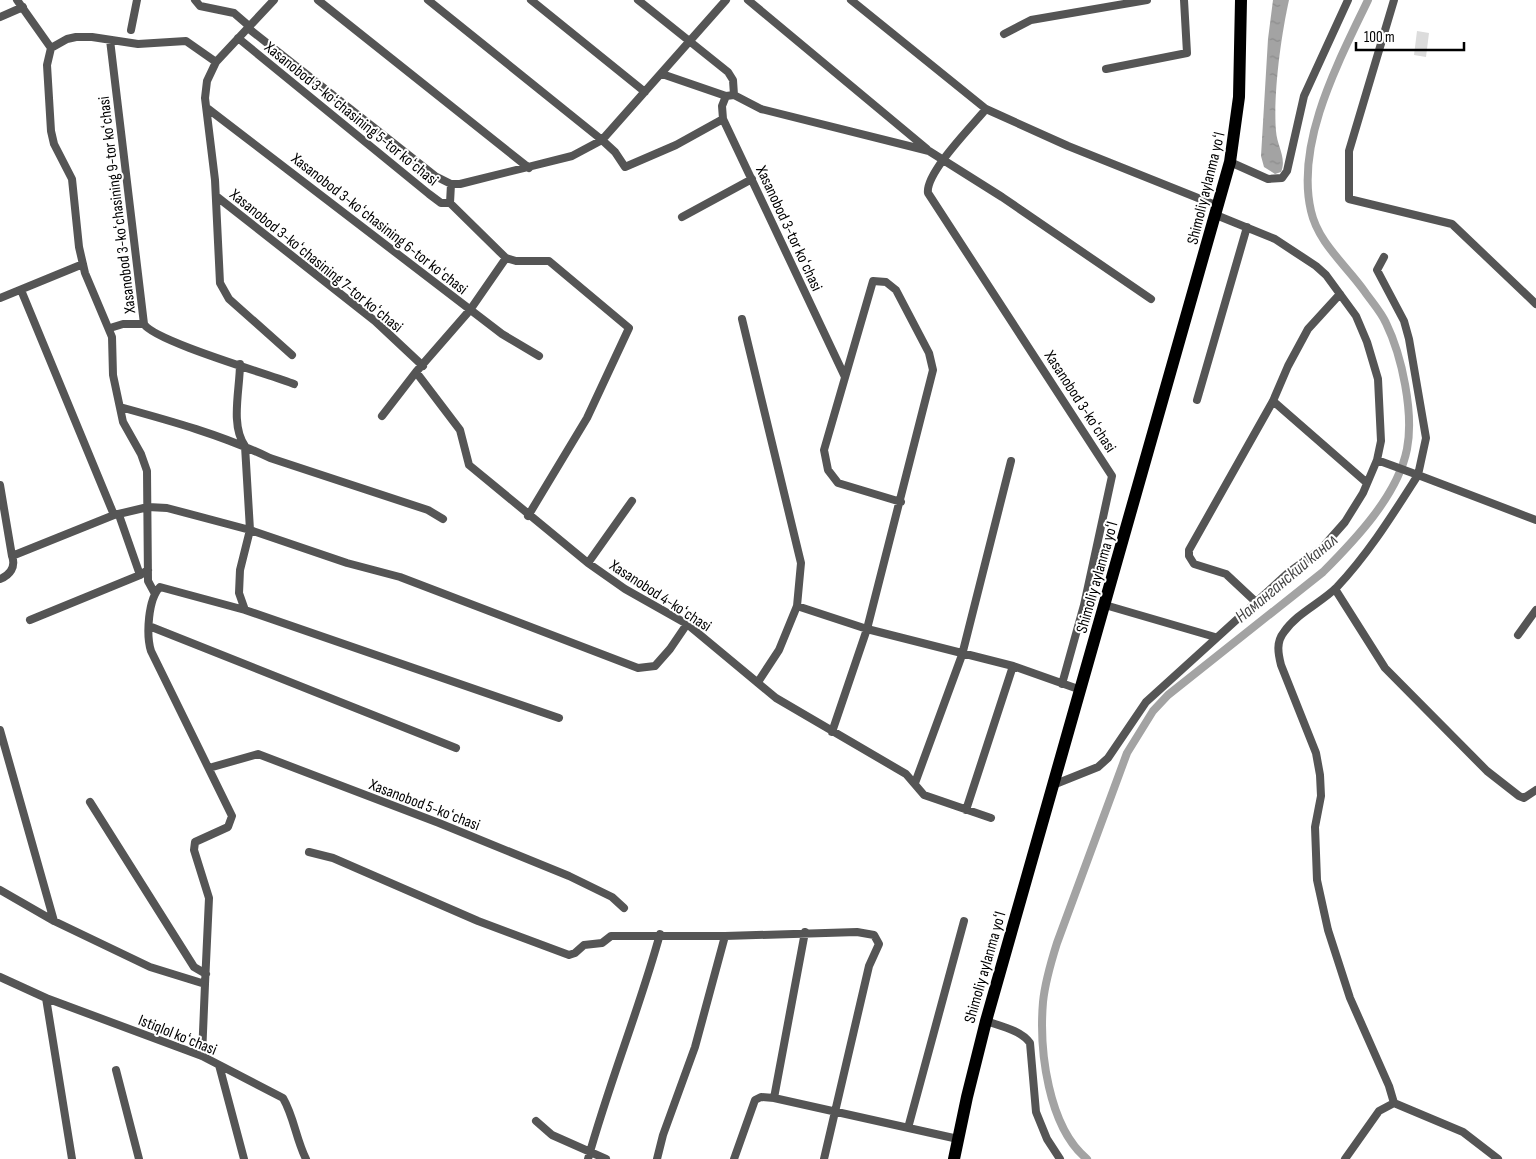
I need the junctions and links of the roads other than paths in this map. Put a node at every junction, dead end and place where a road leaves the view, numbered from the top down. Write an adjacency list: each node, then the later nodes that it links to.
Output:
1 (17, 0): 17 (street)
2 (137, 0): 20 (street)
3 (195, 0): 19 (street)
4 (274, 0): 19 (street)
5 (318, 0): 38 (street)
6 (428, 0): 34 (street)
7 (531, 0): 29 (street)
8 (638, 0): 24 (street)
9 (726, 0): 24 (street)
10 (748, 0): 35 (street)
11 (851, 0): 32 (street)
12 (1147, 0): 21 (street)
13 (1184, 0): 27 (street)
14 (1241, 0): 37 (main road, Shimoliy aylanma yoʻl)
15 (1348, 0): 37 (street)
16 (1394, 0): 53 (street)
17 (23, 7): 18 (street); 25 (street)
18 (0, 17)
19 (248, 27): 22 (street); 40 (street)
20 (130, 30)
21 (1004, 34)
22 (238, 38): 26 (street); 42 (street, Xasanobod 3-koʻchasining 5-tor koʻchasi)
23 (110, 40): 25 (street); 26 (street); 56 (street, Xasanobod 3-koʻchasining 9-tor koʻchasi)
24 (690, 42): 28 (street); 30 (street)
25 (52, 48): 48 (street)
26 (216, 62): 31 (street)
27 (1106, 68)
28 (662, 74): 29 (street); 30 (street)
29 (646, 92): 34 (street)
30 (730, 96): 33 (street); 35 (street)
31 (207, 108): 41 (street); 54 (street, Xasanobod 3-koʻchasining 6-tor koʻchasi)
32 (986, 109): 36 (street); 43 (street)
33 (723, 119): 34 (street); 39 (street, Xasanobod 3-tor koʻchasi)
34 (602, 140): 38 (street)
35 (929, 151): 36 (street)
36 (942, 161): 52 (street); 104 (street, Xasanobod 3-koʻchasi)
37 (1230, 162): 43 (main road, Shimoliy aylanma yoʻl)
38 (529, 168): 40 (street)
39 (752, 179): 44 (street); 63 (street, Xasanobod 3-tor koʻchasi)
40 (451, 184): 42 (street)
41 (216, 196): 58 (street); 61 (street, Xasanobod 3-koʻchasining 7-tor koʻchasi)
42 (450, 203): 47 (street)
43 (1217, 210): 45 (street); 91 (main road, Shimoliy aylanma yoʻl)
44 (682, 217)
45 (1247, 227): 50 (street); 65 (street)
46 (1384, 257): 72 (street)
47 (506, 258): 54 (street); 79 (street)
48 (83, 264): 49 (street); 57 (street)
49 (21, 290): 51 (street); 78 (street)
50 (1340, 294): 66 (street); 71 (street)
51 (0, 298)
52 (1151, 299)
53 (1536, 304)
54 (470, 310): 59 (street, Xasanobod 3-koʻchasining 6-tor koʻchasi); 61 (street)
55 (742, 319): 92 (street)
56 (144, 324): 57 (street); 60 (street, Xasanobod 3-koʻchasining 9-tor koʻchasi)
57 (110, 328): 67 (street)
58 (292, 355)
59 (539, 356)
60 (240, 364): 64 (street, Xasanobod 3-koʻchasining 9-tor koʻchasi); 69 (street)
61 (423, 366): 62 (street)
62 (416, 372): 68 (street); 79 (street, Xasanobod 4-koʻchasi)
63 (846, 378): 76 (street); 76 (street)
64 (294, 384)
65 (1197, 400)
66 (1273, 401): 73 (street); 90 (street)
67 (120, 407): 69 (street); 77 (street)
68 (382, 416)
69 (245, 446): 80 (street); 82 (street)
70 (1011, 461): 101 (street)
71 (1379, 461): 72 (street); 73 (street)
72 (1414, 473): 81 (street); 88 (street)
73 (1367, 482): 90 (street)
74 (0, 485): 83 (street)
75 (632, 500): 84 (street)
76 (900, 502): 98 (street)
77 (148, 507): 78 (street); 82 (street); 85 (street)
78 (116, 515): 83 (street); 86 (street)
79 (528, 516): 84 (street, Xasanobod 4-koʻchasi)
80 (443, 519)
81 (1536, 520)
82 (250, 530): 93 (street); 96 (street)
83 (12, 556): 87 (street)
84 (588, 563): 96 (street, Xasanobod 4-koʻchasi)
85 (148, 570): 86 (street); 89 (street)
86 (140, 575): 95 (street)
87 (0, 579)
88 (1335, 589): 113 (street); 134 (street)
89 (154, 592): 93 (street); 97 (street)
90 (1257, 603): 100 (street)
91 (1105, 604): 100 (street); 105 (main road, Shimoliy aylanma yoʻl)
92 (797, 606): 98 (street); 103 (street)
93 (245, 610): 106 (street)
94 (1536, 610): 99 (street)
95 (30, 620)
96 (687, 624): 103 (street, Xasanobod 4-koʻchasi)
97 (148, 626): 109 (street); 110 (street)
98 (867, 629): 101 (street); 108 (street)
99 (1518, 635)
100 (1215, 637): 112 (street)
101 (962, 655): 102 (street); 111 (street)
102 (1013, 666): 104 (street); 115 (street)
103 (758, 682): 108 (street, Xasanobod 4-koʻchasi)
104 (1062, 684): 105 (street)
105 (1080, 690): 112 (main road, Shimoliy aylanma yoʻl)
106 (559, 718)
107 (0, 730): 120 (street)
108 (832, 732): 111 (street, Xasanobod 4-koʻchasi)
109 (456, 748)
110 (209, 768): 119 (street, Xasanobod 5-koʻchasi); 125 (street)
111 (915, 783): 115 (street, Xasanobod 4-koʻchasi)
112 (1053, 785): 129 (main road, Shimoliy aylanma yoʻl)
113 (1536, 790)
114 (90, 802): 125 (street)
115 (966, 810): 116 (street, Xasanobod 4-koʻchasi)
116 (991, 818)
117 (309, 852): 123 (street)
118 (0, 890): 120 (street)
119 (624, 908)
120 (54, 921): 127 (street)
121 (964, 921): 137 (street)
122 (806, 932): 124 (street); 133 (street); 135 (street)
123 (660, 934): 124 (street); 139 (street)
124 (726, 936): 145 (street)
125 (206, 974): 127 (street)
126 (0, 977): 128 (street, Istiqlol koʻchasi)
127 (205, 984): 130 (street)
128 (46, 998): 130 (street, Istiqlol koʻchasi); 140 (street)
129 (986, 1021): 138 (main road, Shimoliy aylanma yoʻl); 149 (street)
130 (202, 1056): 131 (street, Istiqlol koʻchasi)
131 (219, 1065): 142 (street); 143 (street, Istiqlol koʻchasi)
132 (116, 1070): 141 (street)
133 (774, 1098): 135 (street); 146 (street)
134 (1394, 1103): 150 (street); 151 (street)
135 (836, 1113): 137 (street); 147 (street)
136 (536, 1121): 139 (street)
137 (908, 1128): 138 (street)
138 (958, 1139): 148 (main road, Shimoliy aylanma yoʻl)
139 (589, 1156): 144 (street)
140 (72, 1159)
141 (139, 1159)
142 (244, 1159)
143 (306, 1159)
144 (606, 1159)
145 (657, 1159)
146 (734, 1159)
147 (824, 1159)
148 (954, 1159)
149 (1060, 1159)
150 (1344, 1159)
151 (1498, 1159)

